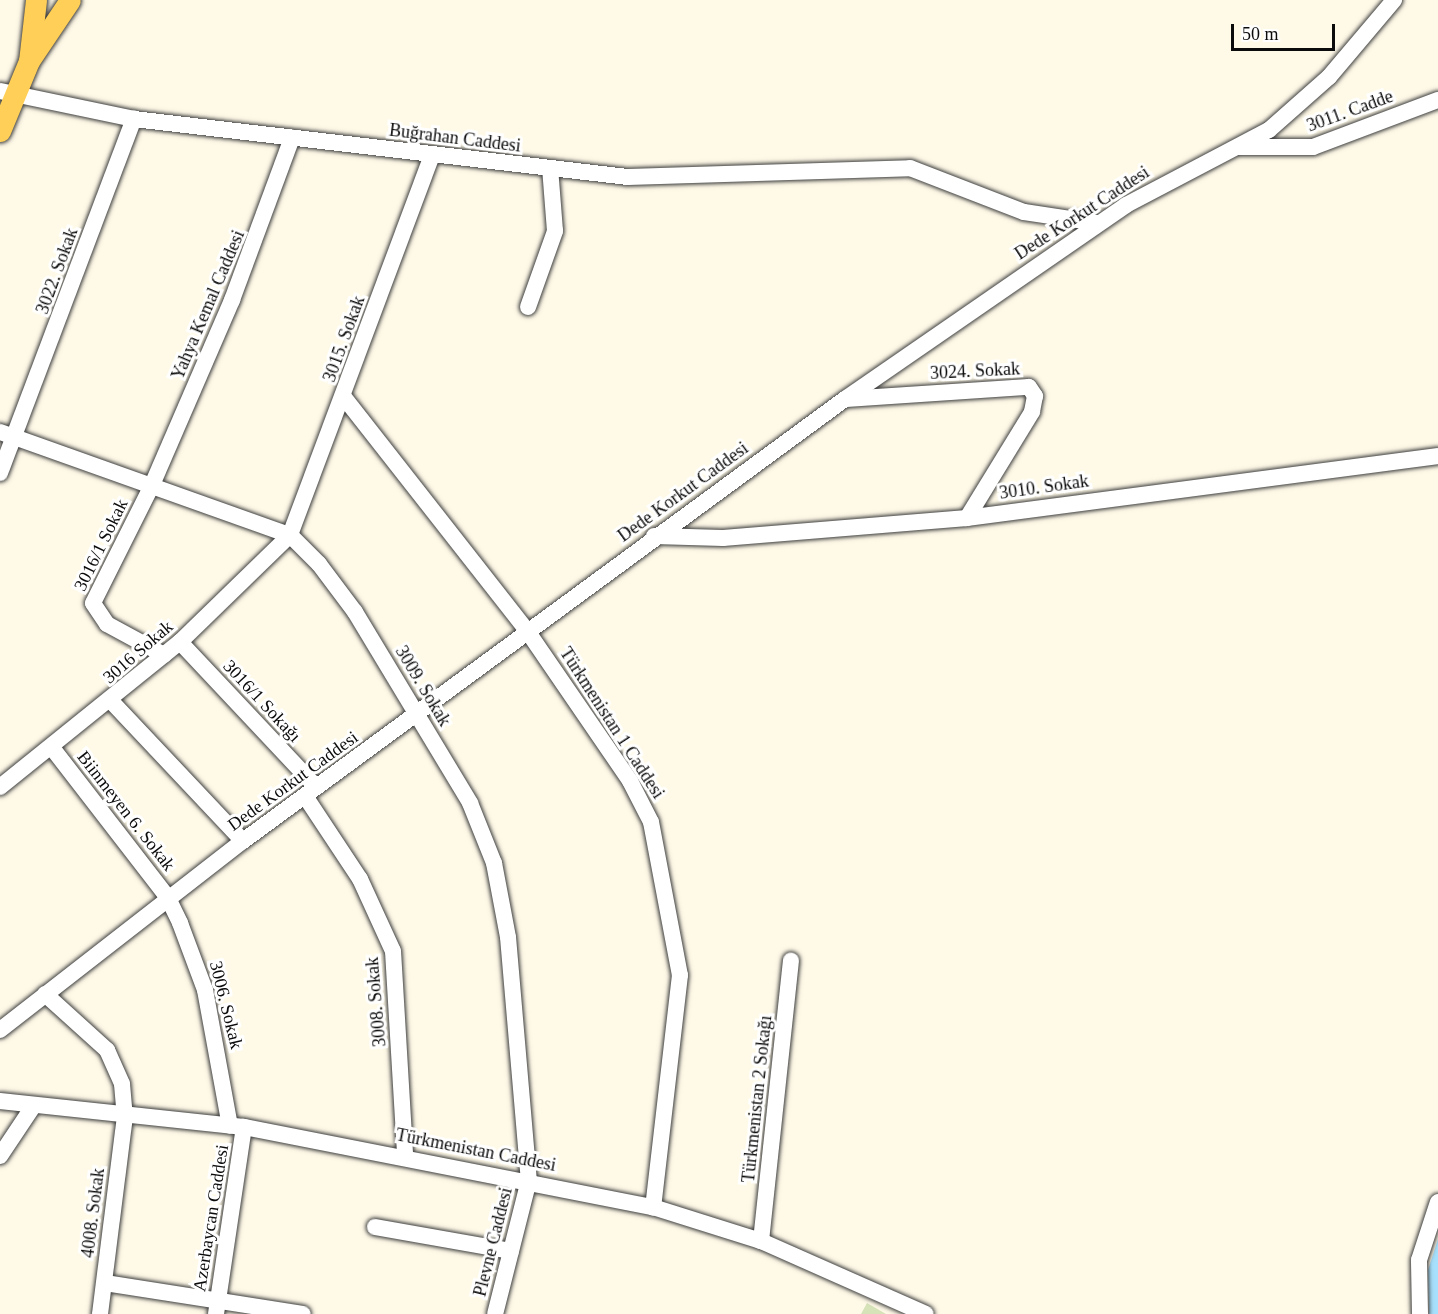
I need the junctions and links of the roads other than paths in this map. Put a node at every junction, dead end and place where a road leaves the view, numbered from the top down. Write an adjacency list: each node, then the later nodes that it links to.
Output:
1 (36, 0): 4 (main road)
2 (70, 0): 4 (main road)
3 (1394, 0): 10 (street, Dede Korkut Caddesi)
4 (29, 61): 5 (main road)
5 (7, 93): 7 (street, Buğrahan Caddesi); 8 (main road)
6 (1438, 100): 10 (street, 3011. Cadde)
7 (134, 119): 9 (street, Buğrahan Caddesi); 18 (street, 3022. Sokak)
8 (0, 131)
9 (292, 138): 11 (street, Buğrahan Caddesi); 21 (street, Yahya Kemal Caddesi)
10 (1238, 147): 13 (street, Dede Korkut Caddesi)
11 (432, 156): 12 (street, Buğrahan Caddesi); 15 (street, 3015. Sokak)
12 (550, 168): 13 (street, Buğrahan Caddesi); 14 (street)
13 (1098, 223): 16 (street, Dede Korkut Caddesi)
14 (528, 307)
15 (344, 396): 23 (street, 3015. Sokak); 25 (street, Türkmenistan 1 Caddesi)
16 (845, 399): 22 (street, 3024. Sokak); 24 (street, Dede Korkut Caddesi)
17 (0, 432): 18 (street, 3009. Sokak)
18 (16, 437): 20 (street, 3022. Sokak); 21 (street, 3009. Sokak)
19 (1438, 456): 22 (street, 3010. Sokak)
20 (0, 473)
21 (152, 485): 23 (street, 3009. Sokak); 27 (street, 3016/1 Sokak)
22 (967, 518): 24 (street, 3010. Sokak)
23 (290, 536): 26 (street, 3016 Sokak); 29 (street, 3009. Sokak)
24 (654, 536): 25 (street, Dede Korkut Caddesi)
25 (528, 632): 29 (street, Dede Korkut Caddesi); 46 (street, Türkmenistan 1 Caddesi)
26 (180, 642): 27 (street, 3016 Sokak); 32 (street, 3016/1 Sokağı)
27 (164, 656): 28 (street, 3016 Sokak)
28 (111, 701): 30 (street, 3016 Sokak); 33 (street)
29 (418, 715): 32 (street, Dede Korkut Caddesi); 44 (street, 3009. Sokak)
30 (52, 749): 31 (street, 3016 Sokak); 34 (street, Biinmeyen 6. Sokak)
31 (0, 787)
32 (310, 791): 33 (street, Dede Korkut Caddesi); 42 (street, 3008. Sokak)
33 (243, 841): 34 (street, Dede Korkut Caddesi)
34 (168, 898): 36 (street, Dede Korkut Caddesi); 41 (street, 3006. Sokak)
35 (791, 961): 48 (street, Türkmenistan 2 Sokağı)
36 (45, 994): 37 (street, Dede Korkut Caddesi); 40 (street, 4008. Sokak)
37 (0, 1030)
38 (0, 1101): 39 (street, Türkmenistan Caddesi)
39 (32, 1108): 40 (street, Türkmenistan Caddesi); 43 (street)
40 (125, 1116): 41 (street, Türkmenistan Caddesi); 50 (street, 4008. Sokak)
41 (237, 1126): 42 (street, Türkmenistan Caddesi); 51 (street, Azerbaycan Caddesi)
42 (405, 1155): 44 (street, Türkmenistan Caddesi)
43 (0, 1156)
44 (529, 1180): 46 (street, Türkmenistan Caddesi); 49 (street, Plevne Caddesi)
45 (1438, 1202): 56 (street)
46 (653, 1207): 48 (street, Türkmenistan Caddesi)
47 (375, 1227): 49 (street)
48 (761, 1241): 55 (street, Türkmenistan Caddesi)
49 (511, 1251): 54 (street, Plevne Caddesi)
50 (105, 1283): 51 (street); 52 (street, 4008. Sokak)
51 (217, 1307): 53 (street)
52 (100, 1314)
53 (303, 1314)
54 (495, 1314)
55 (926, 1314)
56 (1420, 1314)

